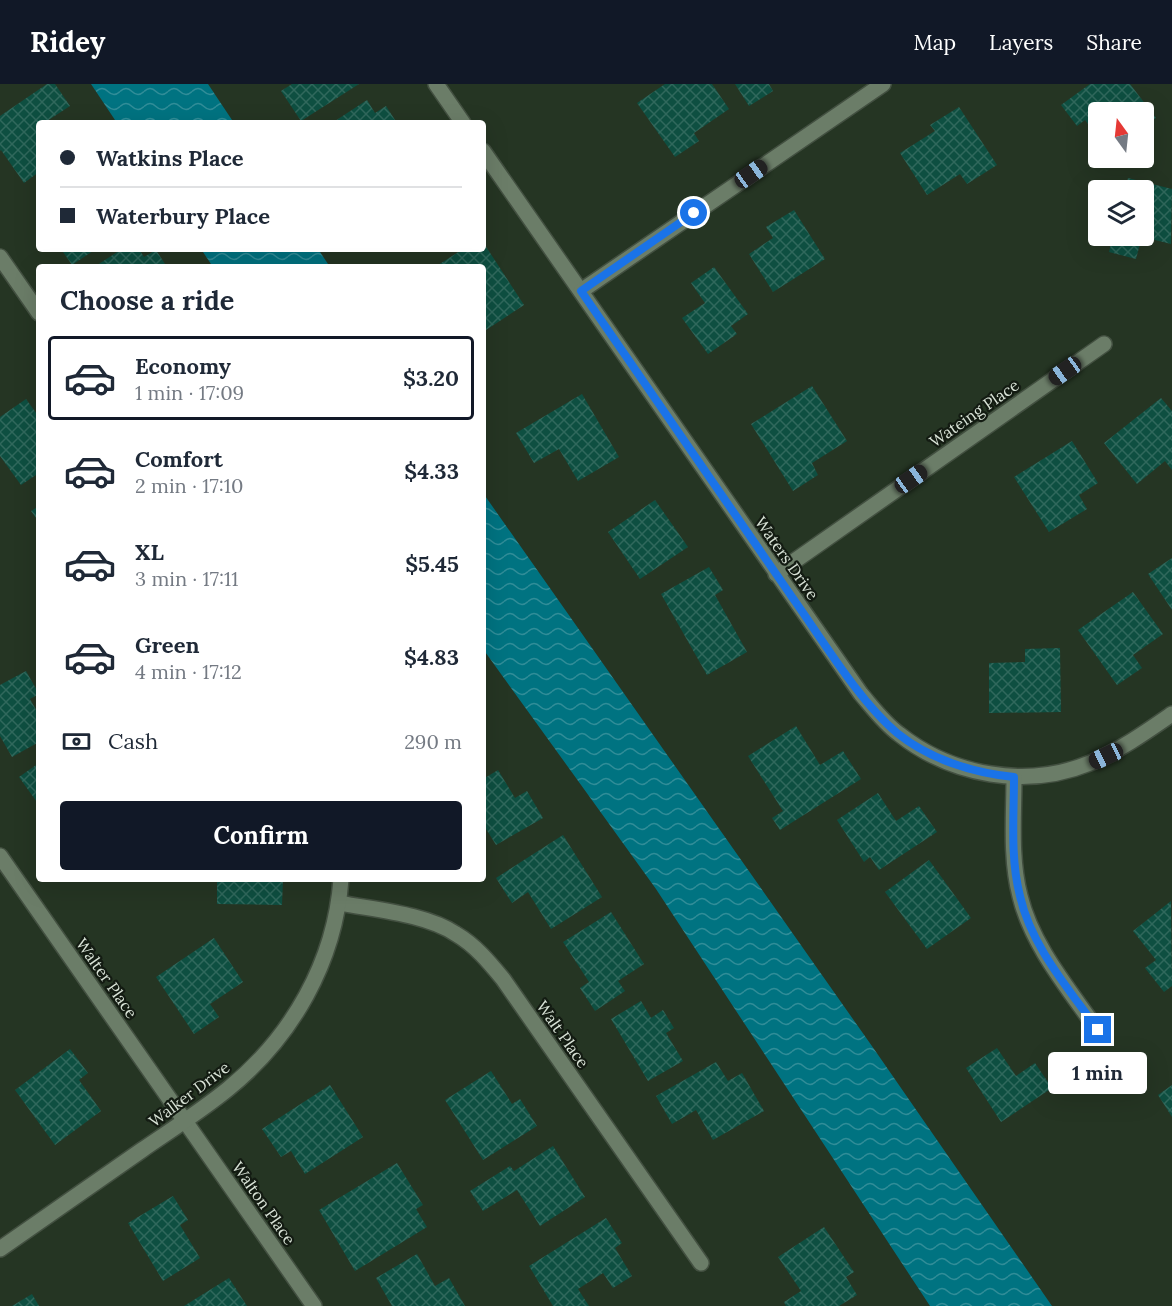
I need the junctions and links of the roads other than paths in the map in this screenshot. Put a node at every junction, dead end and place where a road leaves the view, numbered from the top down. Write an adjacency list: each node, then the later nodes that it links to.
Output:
1 (436, 84): 3 (street)
2 (883, 84): 6 (street)
3 (461, 120)
4 (486, 155): 6 (street, Waters Drive)
5 (0, 257): 7 (street)
6 (581, 291): 9 (street, Waters Drive)
7 (36, 309)
8 (1104, 344): 9 (street, Wateing Place)
9 (776, 574): 11 (street, Waters Drive)
10 (1172, 714): 11 (street, Waters Drive)
11 (1014, 777): 15 (street)
12 (0, 856): 16 (street, Walter Place)
13 (341, 882): 14 (street, Walker Drive)
14 (340, 903): 16 (street, Walker Drive); 18 (street, Walt Place)
15 (1098, 1030)
16 (185, 1120): 17 (street, Walker Drive); 19 (street, Walton Place)
17 (0, 1249)
18 (701, 1263)
19 (314, 1306)

